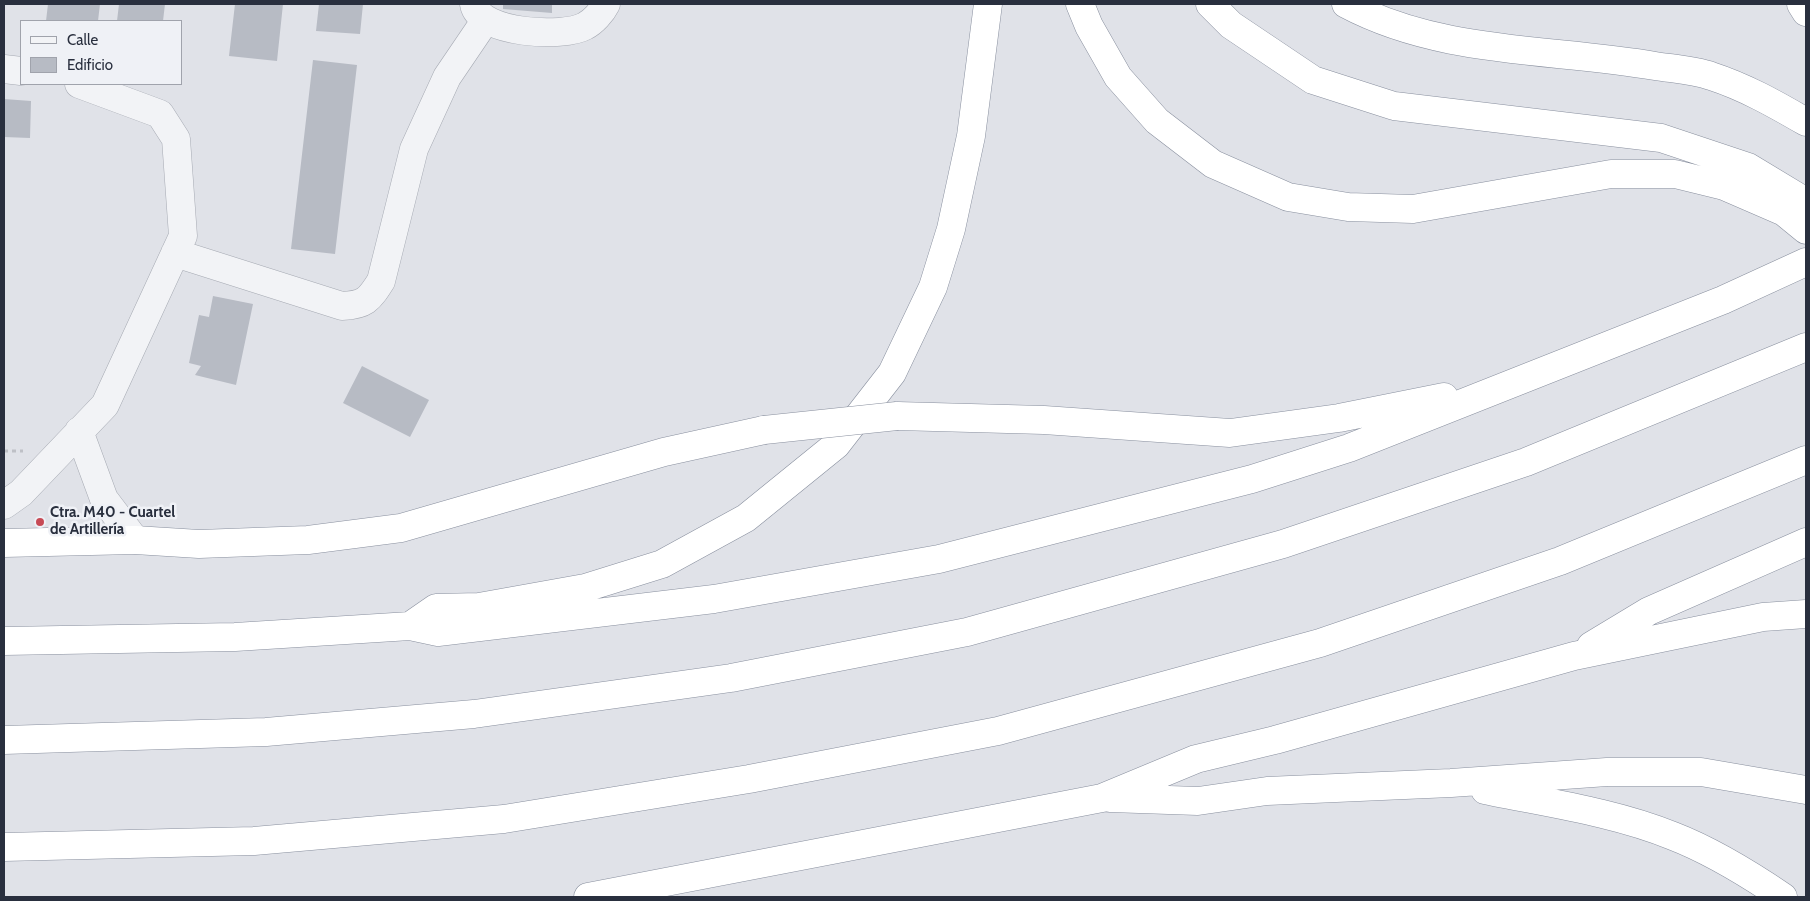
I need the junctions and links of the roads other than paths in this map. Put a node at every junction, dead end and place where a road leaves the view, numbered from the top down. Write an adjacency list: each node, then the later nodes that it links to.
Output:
1 (606, 4): 7 (lane)
2 (988, 4): 26 (highway)
3 (1080, 4): 14 (highway)
4 (1210, 4): 13 (highway)
5 (1346, 4): 12 (highway)
6 (1801, 4): 8 (highway)
7 (480, 12): 15 (lane)
8 (1806, 12)
9 (4, 69): 10 (lane)
10 (20, 71)
11 (82, 85): 15 (lane)
12 (1806, 122)
13 (1806, 202)
14 (1806, 230)
15 (175, 254): 19 (lane)
16 (1806, 262): 18 (highway)
17 (1801, 350): 29 (highway)
18 (1511, 383): 22 (highway, bridge); 26 (highway)
19 (79, 431): 21 (lane); 22 (lane)
20 (1806, 460): 33 (highway)
21 (4, 505)
22 (135, 540): 24 (highway)
23 (1806, 542): 28 (highway)
24 (4, 543)
25 (1806, 614): 28 (highway)
26 (410, 626): 27 (highway)
27 (4, 641)
28 (1574, 656): 32 (highway)
29 (4, 740)
30 (1452, 782): 31 (highway); 32 (highway); 35 (highway)
31 (1806, 790)
32 (1102, 798): 34 (highway)
33 (4, 847)
34 (588, 897)
35 (1783, 897)

